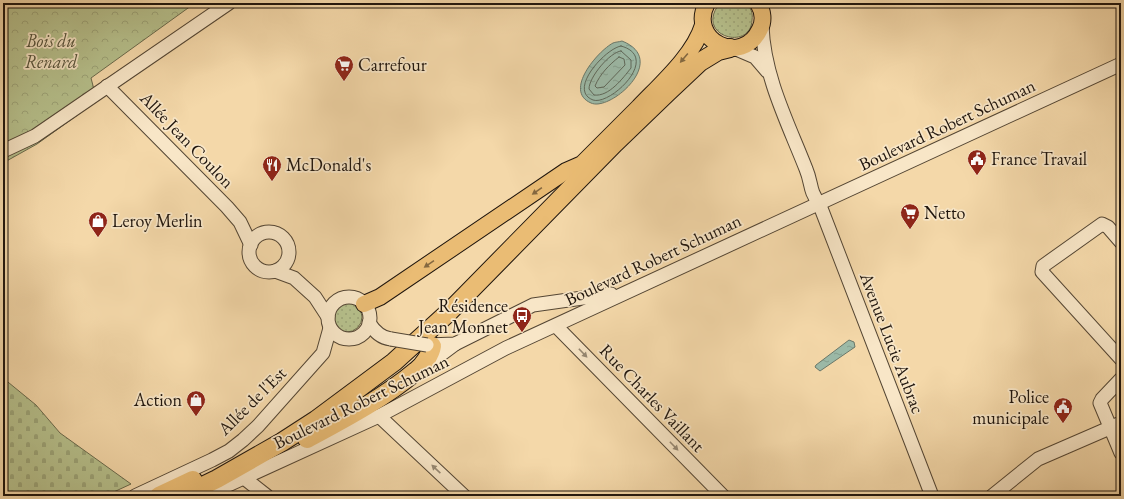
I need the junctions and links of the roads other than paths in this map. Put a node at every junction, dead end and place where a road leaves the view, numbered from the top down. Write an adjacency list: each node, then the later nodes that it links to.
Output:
1 (229, 3): 8 (street)
2 (706, 3): 4 (main road)
3 (762, 11): 5 (main road); 7 (street, Avenue Lucie Aubrac)
4 (703, 25): 5 (main road); 10 (main road, one-way to 10)
5 (732, 48): 7 (street, Avenue Lucie Aubrac); 38 (highway)
6 (1121, 64): 11 (street, Boulevard Robert Schuman)
7 (768, 71): 11 (street, Avenue Lucie Aubrac)
8 (107, 86): 9 (street); 12 (street, Allée Jean Coulon)
9 (3, 151)
10 (582, 164): 23 (main road, one-way to 23); 41 (highway)
11 (819, 203): 19 (street, Boulevard Robert Schuman); 47 (street, Avenue Lucie Aubrac)
12 (240, 222): 13 (street, Allée Jean Coulon); 15 (street, Allée Jean Coulon)
13 (262, 233): 15 (street); 16 (street)
14 (1121, 242): 32 (street)
15 (250, 245): 17 (street)
16 (288, 260): 17 (street); 18 (street)
17 (275, 271): 18 (street)
18 (294, 278): 20 (street)
19 (625, 292): 22 (street); 26 (street, Boulevard Robert Schuman)
20 (315, 297): 21 (street); 24 (street)
21 (336, 302): 23 (street); 24 (street)
22 (551, 302): 26 (street, Rue Charles Vaillant); 29 (street)
23 (364, 304): 25 (street)
24 (329, 322): 27 (street); 31 (street, Allée de l'Est)
25 (369, 323): 27 (street); 28 (street)
26 (562, 323): 35 (street, Boulevard Robert Schuman); 46 (street, Rue Charles Vaillant, one-way to 46)
27 (351, 338): 28 (street); 31 (street, Allée de l'Est)
28 (388, 339): 30 (street, bridge)
29 (456, 344): 30 (street); 33 (street)
30 (430, 345): 33 (highway)
31 (323, 353): 40 (street, Allée de l'Est)
32 (1121, 359)
33 (418, 370): 38 (highway)
34 (1121, 379): 36 (street)
35 (379, 416): 38 (street, Boulevard Robert Schuman); 45 (street, one-way to 35)
36 (1116, 425): 37 (street); 48 (street)
37 (1121, 453)
38 (246, 470): 39 (street, Boulevard Robert Schuman); 42 (highway); 44 (street)
39 (220, 492): 43 (street, Boulevard Robert Schuman)
40 (135, 496)
41 (159, 496)
42 (182, 496)
43 (204, 496)
44 (267, 496)
45 (464, 496)
46 (723, 496)
47 (932, 496)
48 (992, 496)

